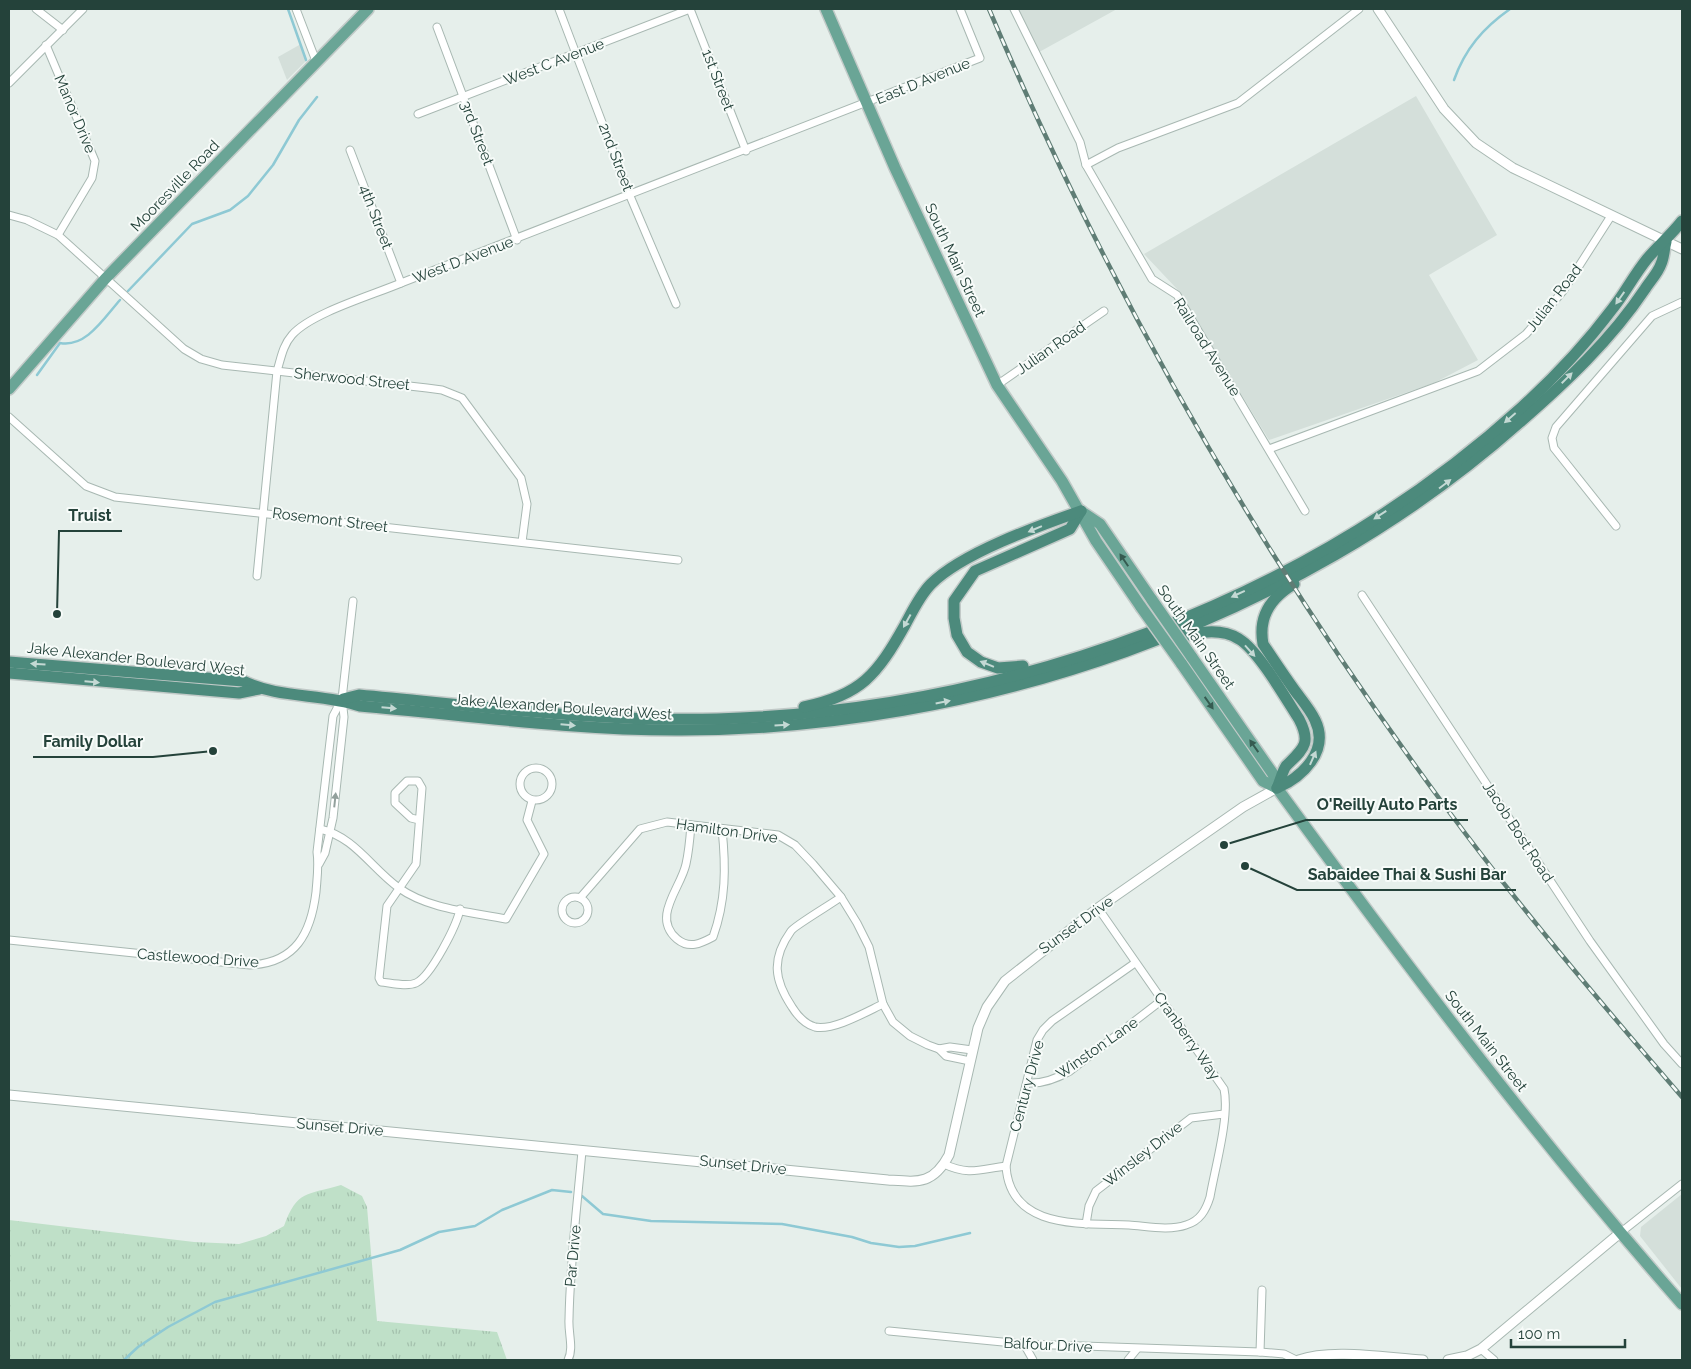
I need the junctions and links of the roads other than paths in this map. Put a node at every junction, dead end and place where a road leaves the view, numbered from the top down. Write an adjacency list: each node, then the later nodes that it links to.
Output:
1 (36, 9): 13 (street)
2 (83, 9): 13 (street)
3 (296, 9): 16 (street)
4 (368, 9): 16 (main road, Mooresville Road)
5 (559, 9): 15 (street, 2nd Street)
6 (690, 9): 15 (street, West C Avenue); 22 (street, 1st Street)
7 (826, 9): 19 (main road, South Main Street)
8 (960, 9): 19 (street, East D Avenue)
9 (1014, 9): 23 (street, Railroad Avenue)
10 (1359, 9): 23 (street)
11 (1378, 9): 26 (street)
12 (437, 27): 18 (street, 3rd Street)
13 (63, 30): 14 (street)
14 (46, 45): 17 (street); 28 (street, Manor Drive)
15 (576, 53): 18 (street, West C Avenue); 24 (street, 2nd Street)
16 (316, 61): 32 (main road, Mooresville Road)
17 (9, 83)
18 (463, 97): 20 (street, West C Avenue); 29 (street, 3rd Street)
19 (866, 104): 22 (street, West D Avenue); 38 (main road, South Main Street)
20 (418, 114)
21 (350, 150): 33 (street, 4th Street)
22 (746, 151): 24 (street, West D Avenue)
23 (1086, 165): 41 (street, Railroad Avenue)
24 (630, 196): 29 (street, West D Avenue); 35 (street, 2nd Street)
25 (9, 215): 28 (street, Sherwood Street)
26 (1611, 216): 30 (street); 41 (street, Julian Road)
27 (1682, 221): 30 (highway)
28 (58, 235): 32 (street, Sherwood Street)
29 (517, 240): 33 (street, West D Avenue)
30 (1666, 242): 31 (street); 45 (highway, one-way to 30); 52 (highway, one-way to 52)
31 (1682, 250)
32 (105, 279): 37 (street, Sherwood Street); 39 (main road, Mooresville Road)
33 (401, 283): 37 (street, West D Avenue)
34 (1682, 302): 46 (street)
35 (676, 304)
36 (1104, 311): 38 (street, Julian Road)
37 (277, 371): 44 (street, West D Avenue); 47 (street, Sherwood Street)
38 (998, 385): 42 (main road, South Main Street)
39 (9, 390)
40 (9, 417): 44 (street, Rosemont Street)
41 (1269, 449): 43 (street, Railroad Avenue)
42 (1080, 511): 52 (highway, one-way to 42); 57 (highway, one-way to 57); 58 (main road, South Main Street, one-way to 58, bridge); 58 (main road, South Main Street, one-way to 42, bridge)
43 (1306, 511)
44 (262, 513): 47 (street, Rosemont Street); 49 (street, West D Avenue)
45 (1390, 521): 52 (highway); 58 (highway, one-way to 45)
46 (1616, 526)
47 (522, 542): 48 (street, Rosemont Street)
48 (678, 560)
49 (257, 576)
50 (1362, 595): 78 (street, Jacob Bost Road)
51 (353, 600): 56 (street, Castlewood Drive)
52 (1105, 653): 56 (highway, Jake Alexander Boulevard West, one-way to 52); 57 (highway); 58 (highway, one-way to 58)
53 (9, 662): 55 (highway, Jake Alexander Boulevard West, one-way to 53)
54 (9, 672): 55 (highway, Jake Alexander Boulevard West, one-way to 55)
55 (259, 689): 56 (highway, Jake Alexander Boulevard West)
56 (342, 700): 57 (highway, Jake Alexander Boulevard West); 62 (street, Castlewood Drive); 64 (street, Castlewood Drive, one-way to 56)
57 (566, 715)
58 (1277, 788): 69 (street, Sunset Drive); 87 (main road, South Main Street)
59 (532, 801): 59 (street); 70 (street)
60 (419, 820): 60 (street); 66 (street)
61 (692, 825): 63 (street, Hamilton Drive); 63 (street); 68 (street, Hamilton Drive)
62 (320, 829): 64 (street); 65 (street, Castlewood Drive)
63 (722, 829): 67 (street, Hamilton Drive)
64 (329, 831): 65 (street, Castlewood Drive); 66 (street)
65 (318, 864): 71 (street, Castlewood Drive)
66 (400, 888): 70 (street); 70 (street)
67 (841, 897): 74 (street, Hamilton Drive); 74 (street)
68 (580, 898)
69 (1098, 908): 72 (street, Cranberry Way); 76 (street, Sunset Drive)
70 (460, 909)
71 (9, 940)
72 (1135, 964): 73 (street, Cranberry Way); 79 (street, Century Drive)
73 (1162, 1000): 79 (street, Winston Lane); 81 (street, Cranberry Way)
74 (883, 1004): 75 (street, Hamilton Drive)
75 (939, 1049): 76 (street, Hamilton Drive); 77 (street, Hamilton Drive)
76 (972, 1050): 77 (street, Sunset Drive)
77 (970, 1061): 83 (street, Sunset Drive)
78 (1682, 1064)
79 (1028, 1083): 84 (street, Century Drive)
80 (9, 1095): 82 (street, Sunset Drive)
81 (1224, 1114): 86 (street, Winsley Drive); 86 (street, Cranberry Way)
82 (582, 1151): 83 (street, Sunset Drive); 95 (street, Par Drive)
83 (944, 1164): 84 (street)
84 (1006, 1166): 86 (street, Cranberry Way)
85 (1682, 1184): 87 (street)
86 (1086, 1224)
87 (1620, 1234): 89 (main road, South Main Street); 93 (street)
88 (1262, 1290): 94 (street)
89 (1682, 1304)
90 (889, 1332): 91 (street, Balfour Drive)
91 (1024, 1344): 92 (street, Balfour Drive); 96 (street)
92 (1136, 1349): 94 (street, Balfour Drive); 97 (street)
93 (1481, 1349): 100 (street); 101 (street)
94 (1260, 1352): 98 (street, Balfour Drive)
95 (568, 1360)
96 (1033, 1360)
97 (1128, 1360)
98 (1297, 1360): 99 (street)
99 (1423, 1360)
100 (1448, 1360)
101 (1494, 1360)

